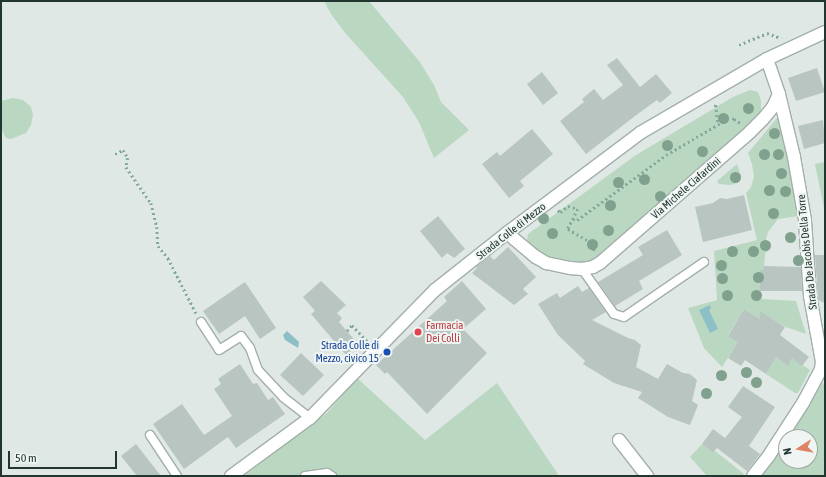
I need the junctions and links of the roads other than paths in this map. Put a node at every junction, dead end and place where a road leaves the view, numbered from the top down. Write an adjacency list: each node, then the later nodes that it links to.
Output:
1 (825, 32): 2 (street, Strada Colle di Mezzo)
2 (766, 60): 3 (street, Strada De Jacobis Della Torre); 4 (street, Strada Colle di Mezzo)
3 (779, 94): 6 (street, Via Michele Ciafardini); 16 (street, Strada De Jacobis Della Torre)
4 (507, 233): 6 (street, Via Michele Ciafardini); 8 (street, Strada Colle di Mezzo)
5 (704, 262): 6 (lane)
6 (582, 269)
7 (201, 322): 8 (lane)
8 (310, 418): 11 (street, Strada Colle di Mezzo)
9 (150, 435): 12 (lane)
10 (619, 440): 15 (street)
11 (236, 475)
12 (177, 476)
13 (305, 476): 14 (lane)
14 (332, 476)
15 (647, 476)
16 (754, 476)

